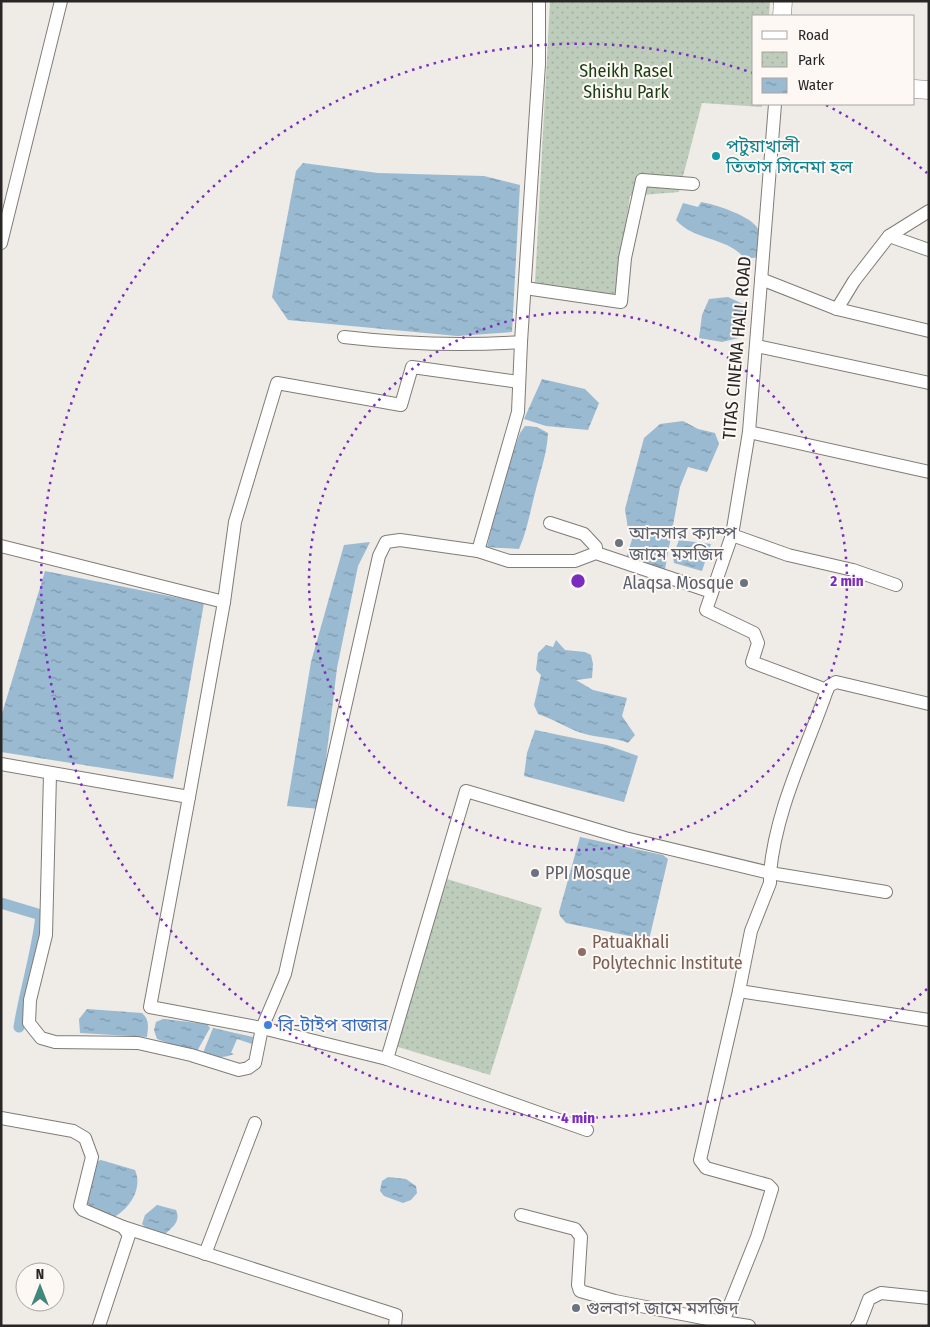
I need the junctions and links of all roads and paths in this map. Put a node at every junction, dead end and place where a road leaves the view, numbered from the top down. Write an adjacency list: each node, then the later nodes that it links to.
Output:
1 (61, 1): 11 (street)
2 (538, 1): 14 (street)
3 (783, 1): 4 (main road)
4 (782, 15)
5 (915, 89): 6 (main road)
6 (929, 90)
7 (775, 105): 13 (street, TITAS CINEMA HALL ROAD)
8 (692, 184): 14 (street)
9 (929, 211): 10 (street)
10 (889, 236): 12 (street); 15 (street)
11 (1, 243)
12 (929, 250)
13 (761, 279): 15 (street); 19 (street, TITAS CINEMA HALL ROAD)
14 (525, 288): 18 (street)
15 (837, 309): 16 (street)
16 (929, 331)
17 (344, 337): 18 (street)
18 (521, 342): 20 (street)
19 (757, 346): 21 (street); 22 (street, TITAS CINEMA HALL ROAD)
20 (518, 382): 27 (street); 31 (street)
21 (929, 383)
22 (749, 432): 23 (street); 25 (street, TITAS CINEMA HALL ROAD)
23 (929, 472)
24 (550, 523): 28 (street)
25 (732, 535): 29 (street); 30 (street, TITAS CINEMA HALL ROAD)
26 (1, 546): 31 (street)
27 (478, 550): 28 (street); 41 (street)
28 (596, 553): 30 (street)
29 (896, 586)
30 (712, 592): 32 (street, TITAS CINEMA HALL ROAD)
31 (224, 602): 36 (street)
32 (827, 690): 33 (street); 37 (street)
33 (929, 704)
34 (1, 764): 35 (street)
35 (50, 774): 36 (street); 41 (street)
36 (189, 797): 41 (street)
37 (770, 873): 38 (street); 39 (street); 42 (street)
38 (886, 892)
39 (738, 991): 40 (street); 50 (street)
40 (929, 1020)
41 (262, 1028): 42 (street)
42 (388, 1059): 45 (street)
43 (1, 1118): 47 (street)
44 (256, 1123): 48 (street)
45 (587, 1130)
46 (521, 1215): 50 (street)
47 (123, 1227): 48 (street); 51 (street)
48 (205, 1254): 52 (street)
49 (929, 1298): 54 (street)
50 (723, 1322): 53 (street)
51 (99, 1326)
52 (395, 1326)
53 (749, 1326)
54 (857, 1326)

